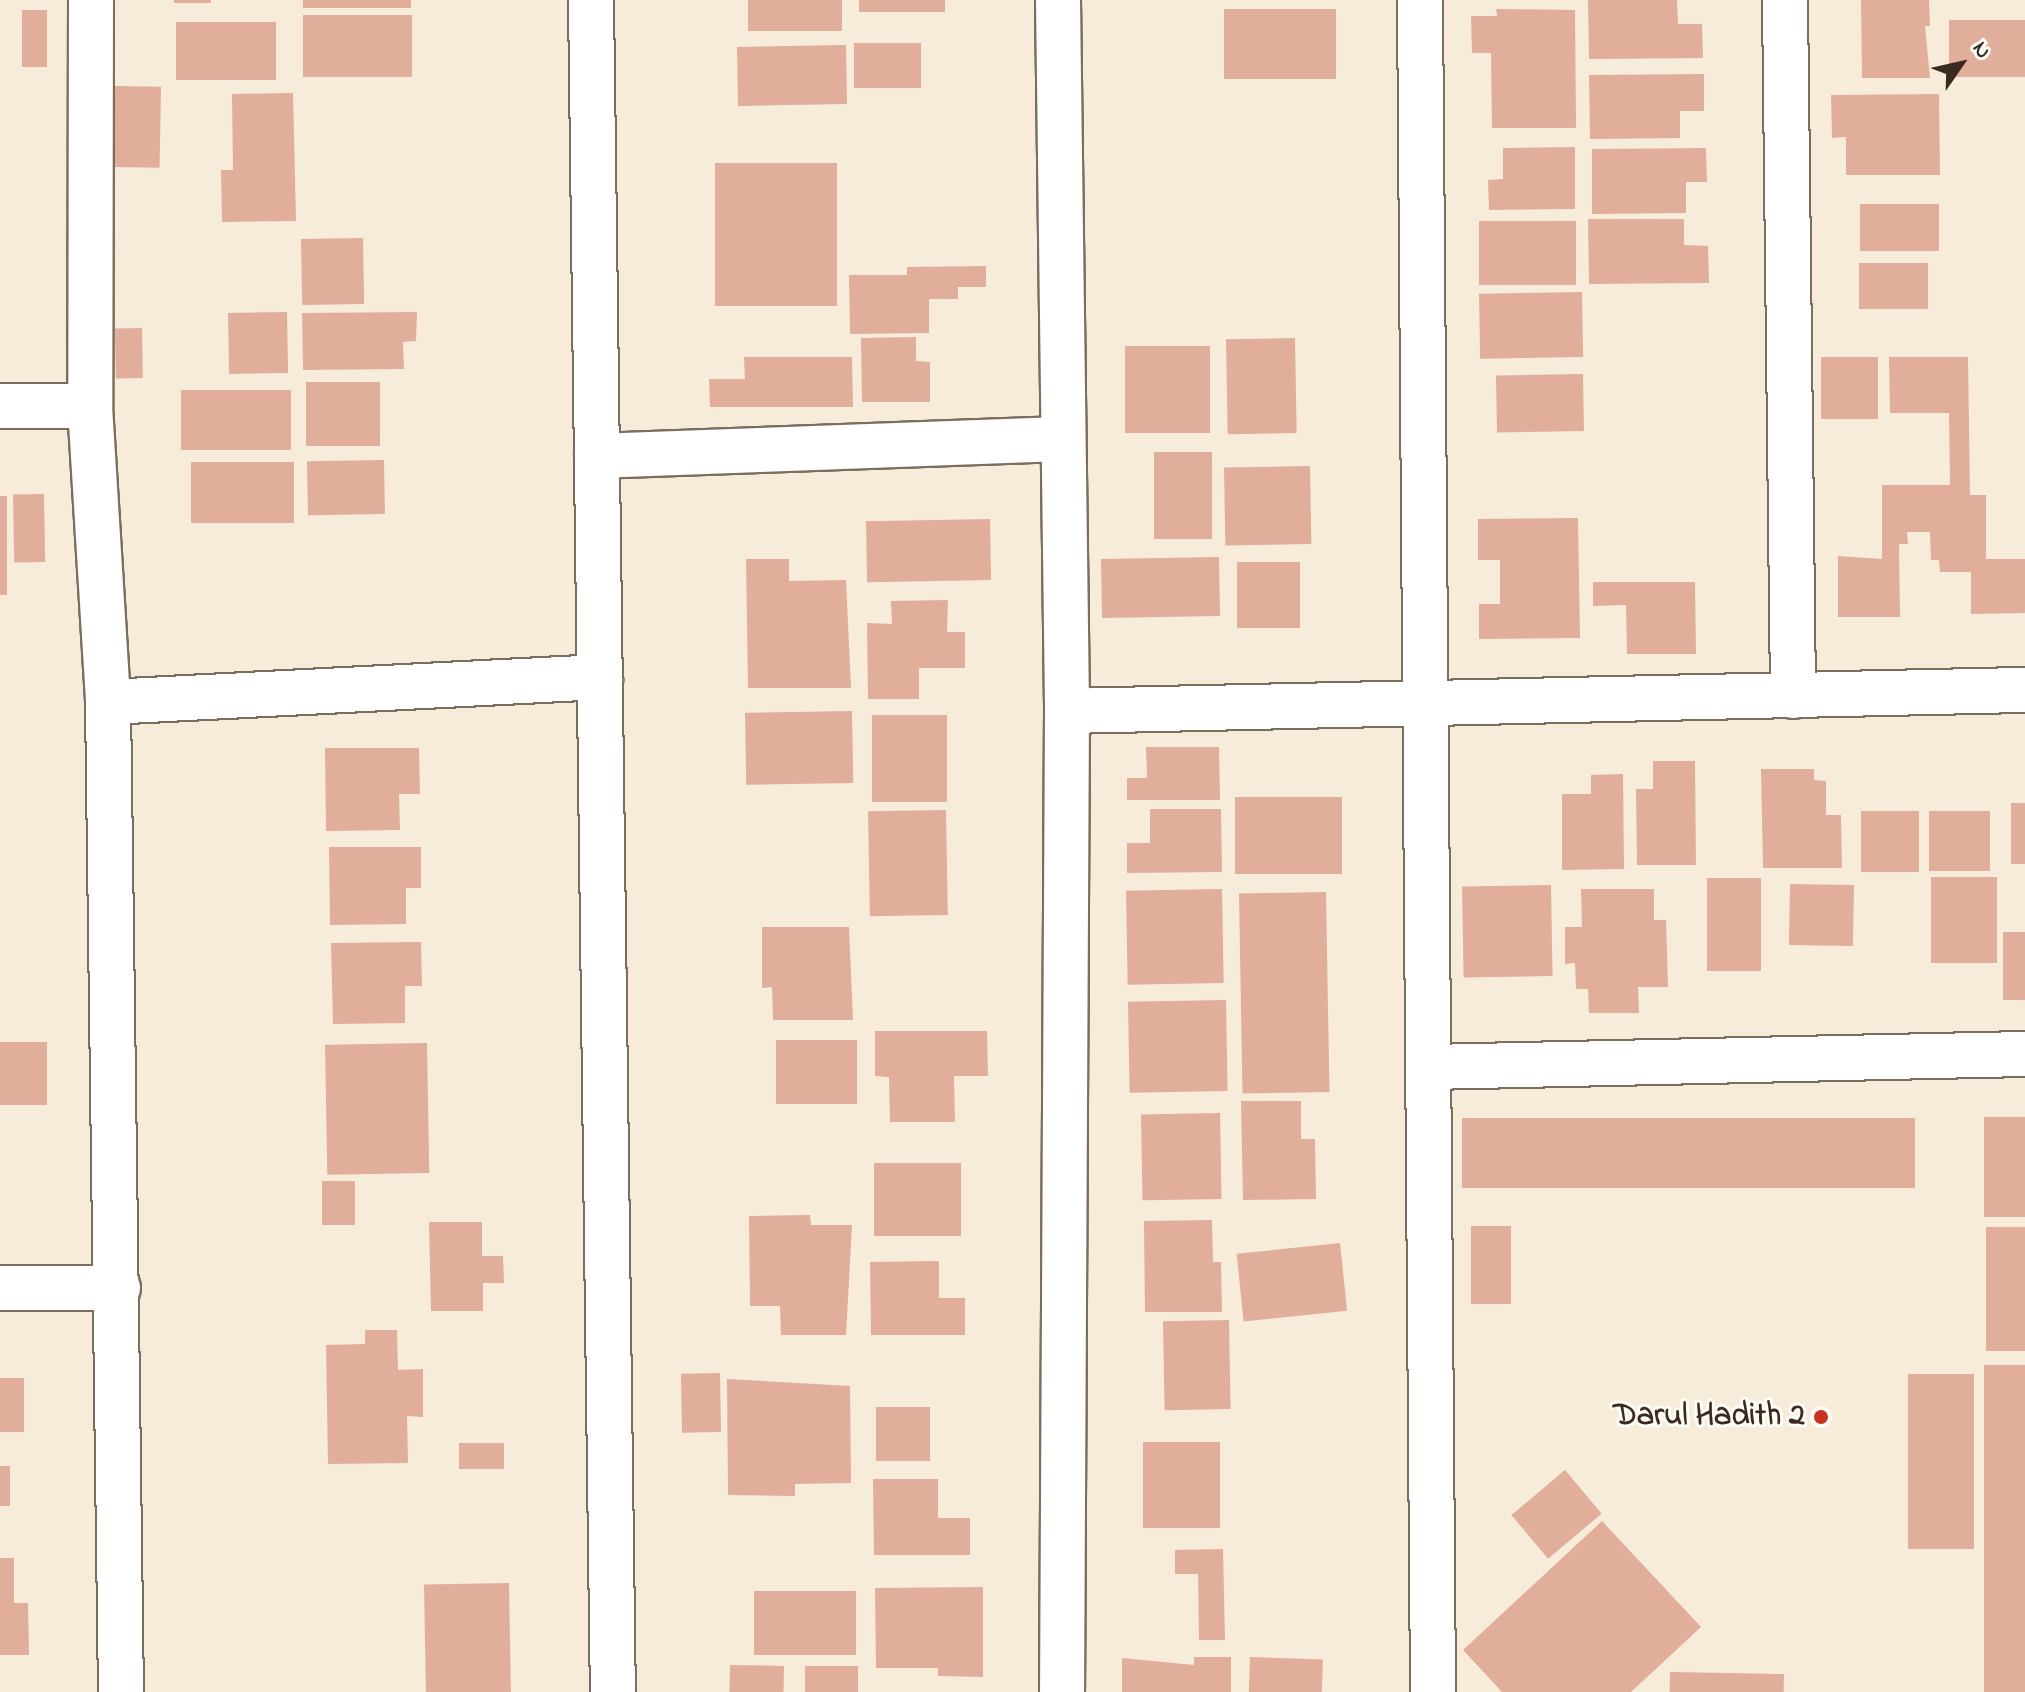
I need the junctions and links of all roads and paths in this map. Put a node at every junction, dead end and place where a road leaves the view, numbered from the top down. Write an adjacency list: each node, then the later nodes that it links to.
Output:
1 (91, 0): 7 (street)
2 (591, 0): 9 (street)
3 (1058, 0): 8 (street)
4 (1420, 0): 14 (street)
5 (1785, 0): 12 (street)
6 (0, 406): 7 (street)
7 (90, 406): 13 (street)
8 (1060, 439): 9 (street); 15 (street)
9 (597, 456): 10 (street)
10 (600, 677): 13 (street); 21 (street)
11 (2025, 690): 12 (street)
12 (1793, 696): 14 (street)
13 (108, 702): 19 (street)
14 (1425, 703): 15 (street); 17 (street)
15 (1067, 711): 22 (street)
16 (2025, 1054): 17 (street)
17 (1429, 1067): 23 (street)
18 (0, 1288): 19 (street)
19 (118, 1288): 20 (street)
20 (121, 1692)
21 (613, 1692)
22 (1062, 1692)
23 (1433, 1692)

